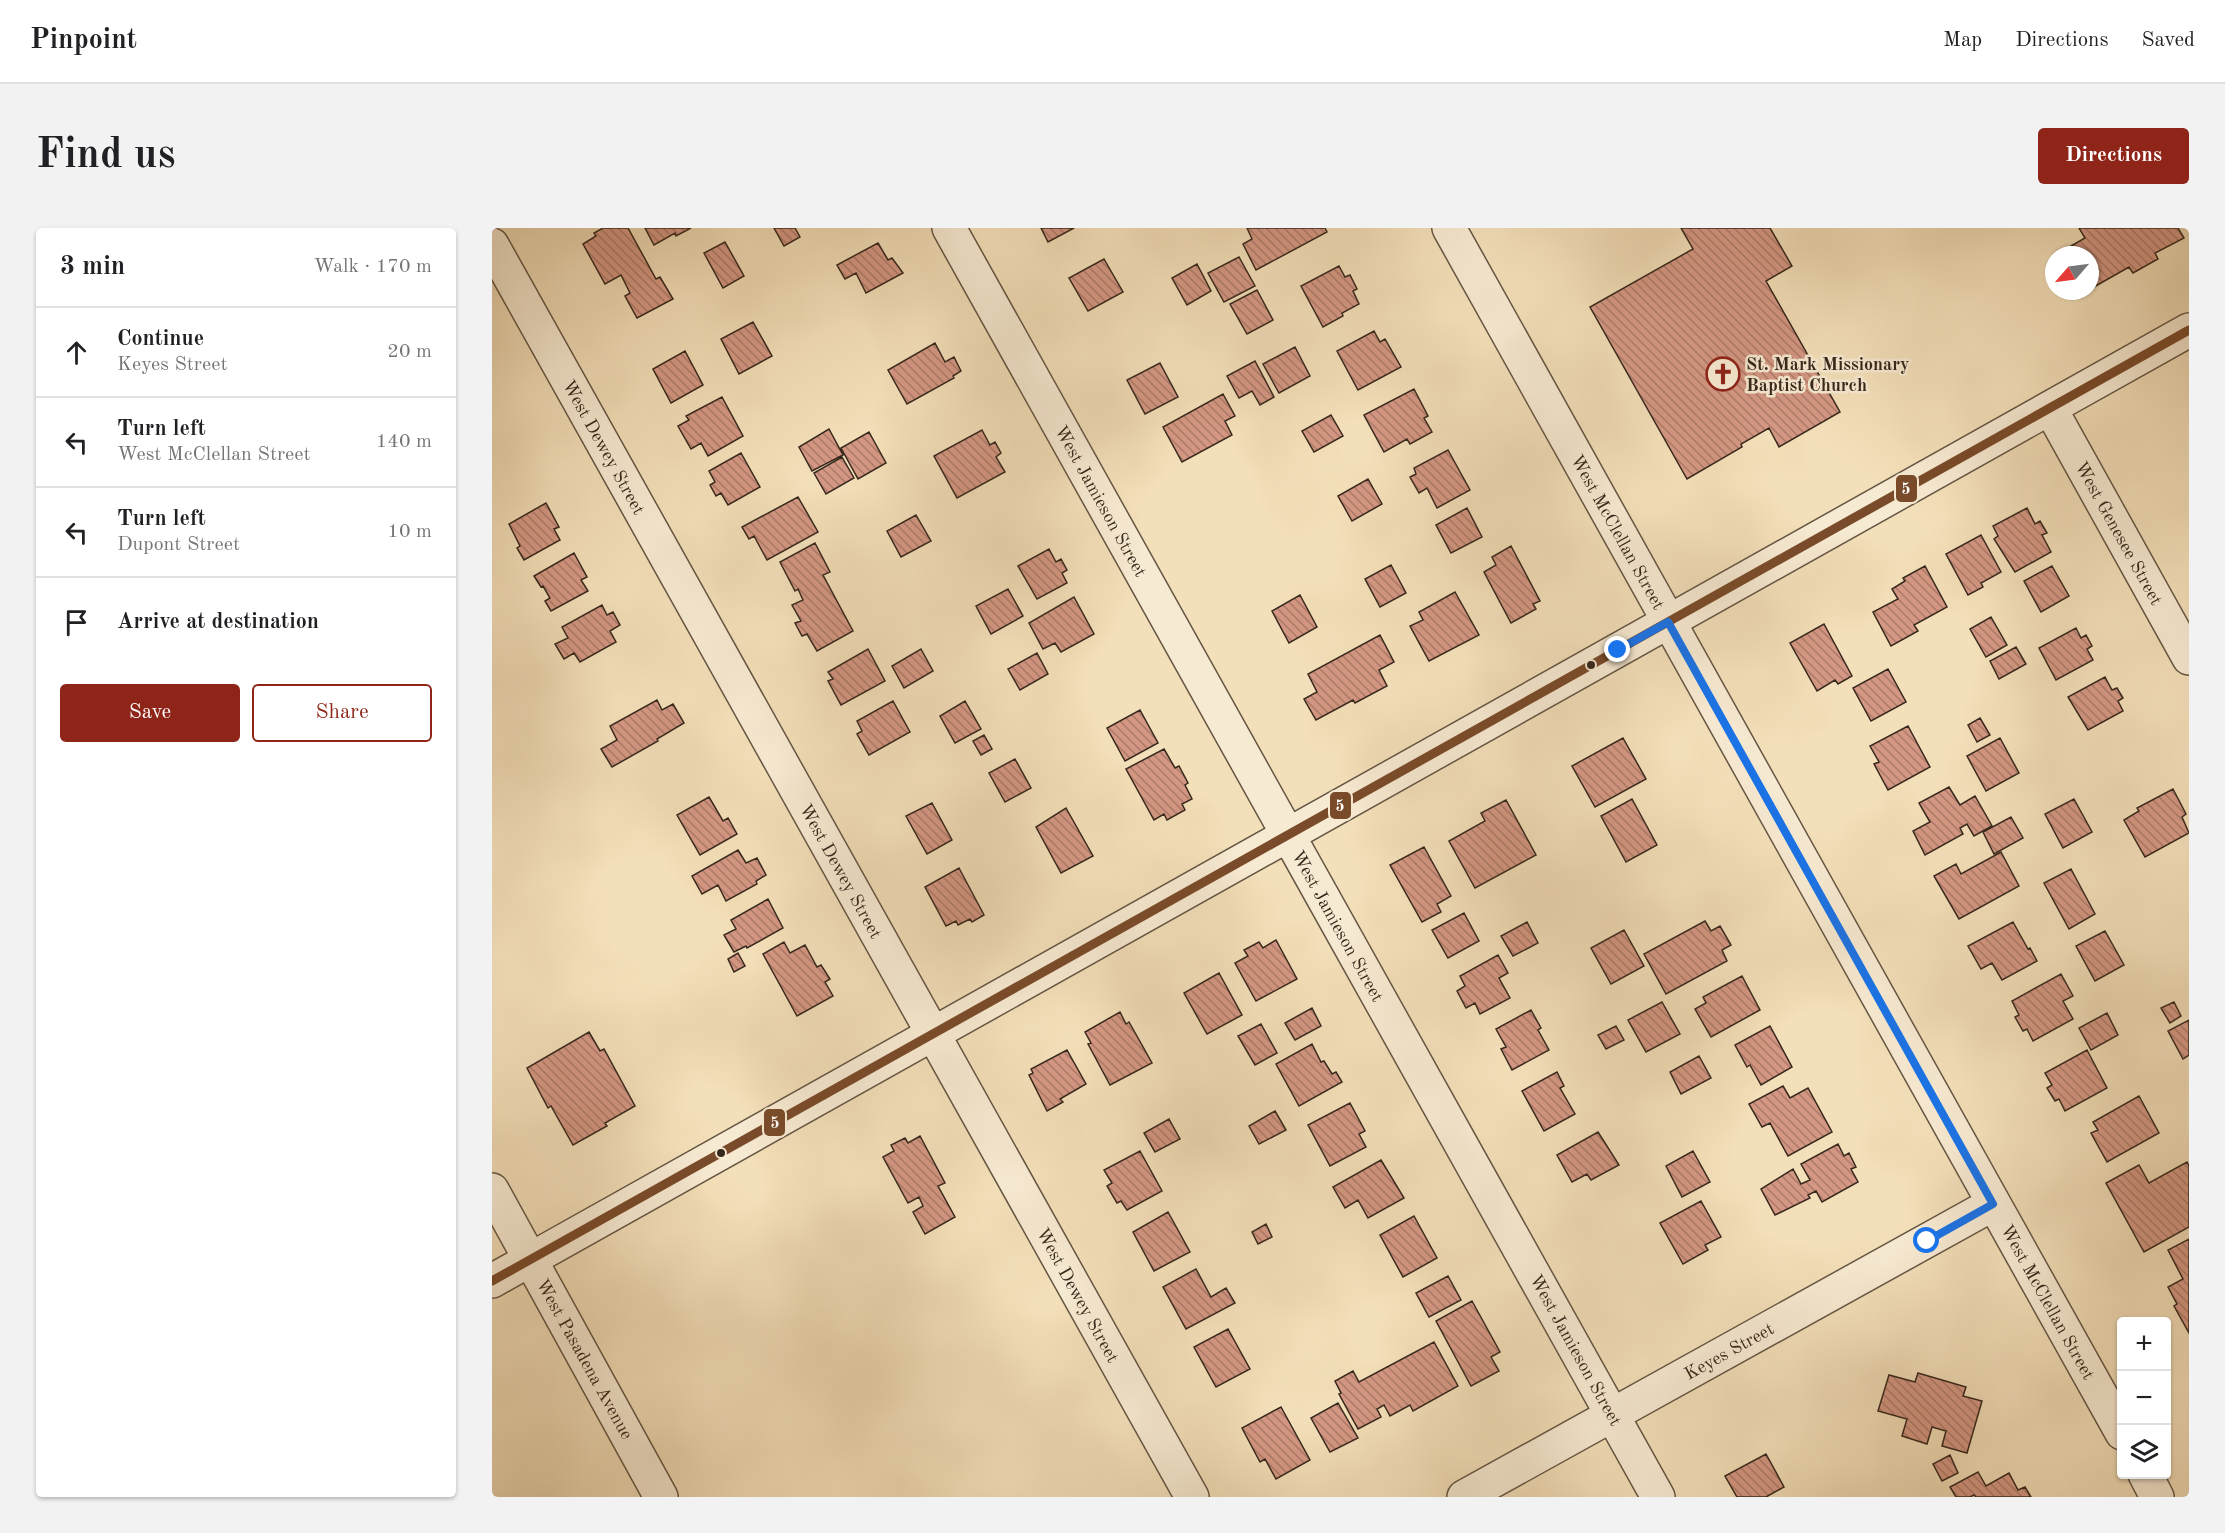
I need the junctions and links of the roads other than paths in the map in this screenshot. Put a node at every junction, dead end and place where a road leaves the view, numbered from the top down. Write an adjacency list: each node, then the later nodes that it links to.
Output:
1 (949, 228): 8 (street, West Jamieson Street)
2 (1449, 228): 6 (street, West McClellan Street)
3 (492, 245): 9 (street, West Dewey Street)
4 (2189, 330): 5 (street)
5 (2050, 408): 6 (street); 7 (street, West Genesee Street)
6 (1668, 622): 8 (street); 11 (street, West McClellan Street)
7 (2189, 658)
8 (1287, 835): 9 (street); 14 (street, West Jamieson Street)
9 (932, 1035): 12 (street); 18 (street, West Dewey Street)
10 (492, 1190): 12 (street, West Pasadena Avenue)
11 (1993, 1204): 14 (street, Keyes Street); 15 (street, West McClellan Street)
12 (531, 1259): 13 (street); 17 (street, West Pasadena Avenue)
13 (492, 1281)
14 (1612, 1415): 19 (street, Keyes Street); 20 (street, West Jamieson Street)
15 (2117, 1426)
16 (2148, 1479): 21 (street)
17 (661, 1497)
18 (1192, 1497)
19 (1464, 1497)
20 (1658, 1497)
21 (2157, 1497)

